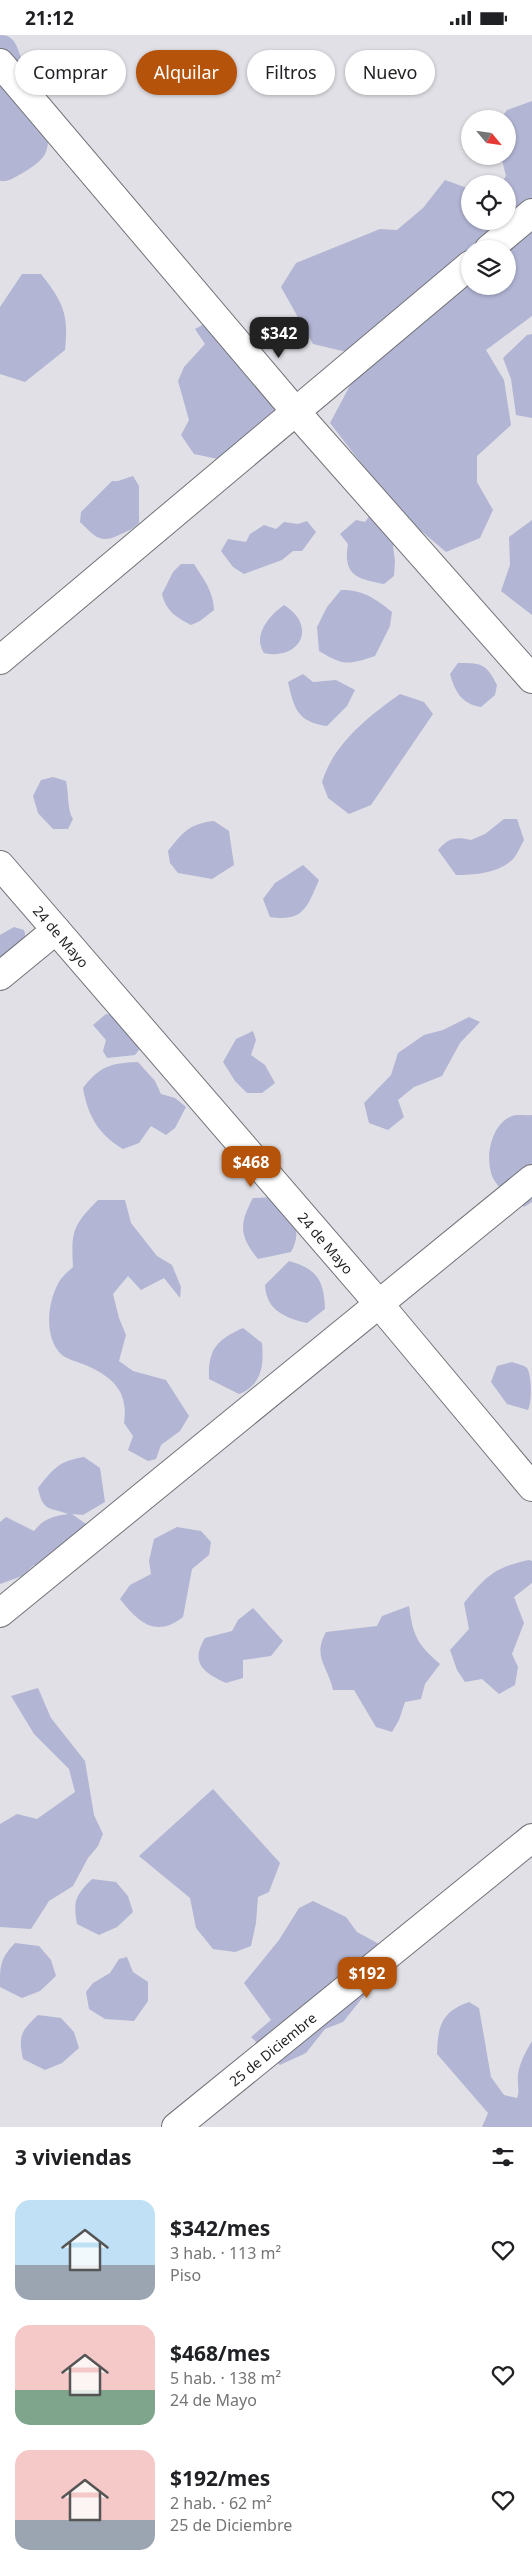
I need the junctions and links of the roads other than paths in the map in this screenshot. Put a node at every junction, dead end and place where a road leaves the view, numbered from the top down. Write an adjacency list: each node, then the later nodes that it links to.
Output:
1 (0, 63): 5 (street)
2 (532, 213): 3 (street)
3 (500, 240)
4 (461, 273): 5 (street)
5 (296, 412): 6 (street); 7 (street)
6 (0, 660)
7 (532, 679)
8 (0, 865): 9 (street, 24 de Mayo)
9 (56, 930): 10 (street); 12 (street, 24 de Mayo)
10 (0, 976)
11 (532, 1179): 12 (street)
12 (379, 1304): 13 (street, 24 de Mayo); 14 (street)
13 (532, 1487)
14 (0, 1613)
15 (532, 1838): 16 (street, 25 de Diciembre)
16 (176, 2127)

